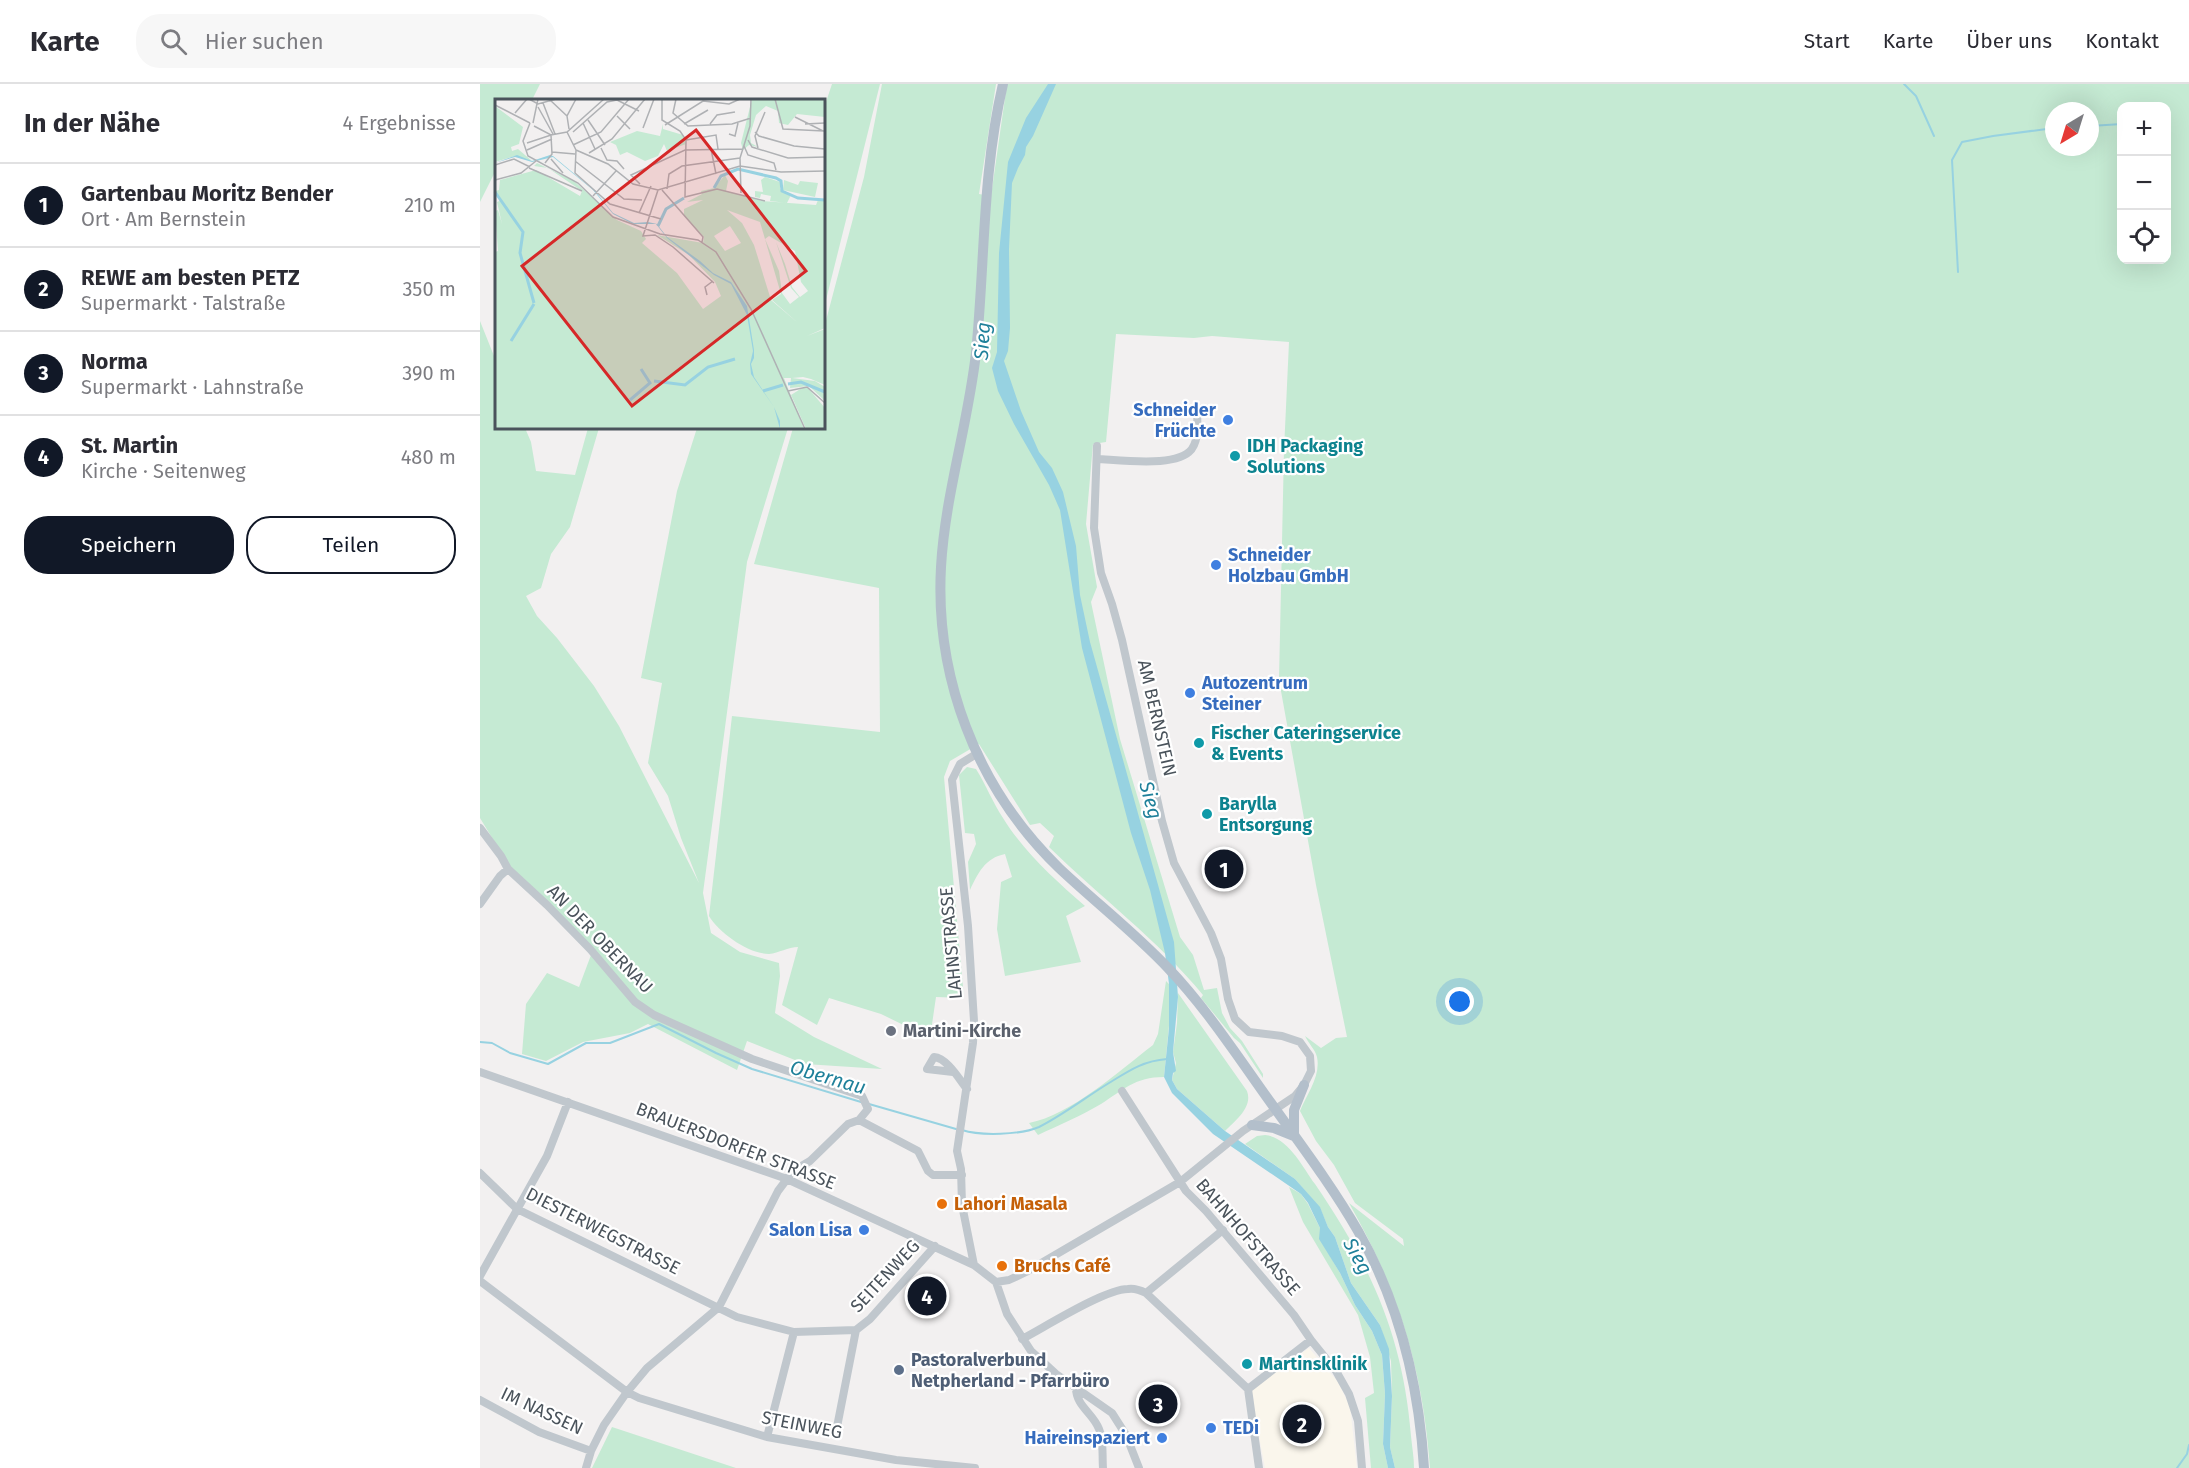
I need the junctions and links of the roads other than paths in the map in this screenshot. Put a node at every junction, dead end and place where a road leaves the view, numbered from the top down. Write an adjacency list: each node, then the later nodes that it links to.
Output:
1 (1003, 84): 5 (main road)
2 (1197, 407): 4 (street)
3 (1097, 446): 4 (street, AM BERNSTEIN)
4 (1097, 459): 11 (street, AM BERNSTEIN)
5 (978, 753): 12 (street, LAHNSTRASSE); 15 (main road)
6 (480, 828): 7 (street, AN DER OBERNAU)
7 (508, 869): 8 (street); 16 (street, AN DER OBERNAU)
8 (480, 904)
9 (480, 1072): 14 (street, BRAUERSDORFER STRASSE)
10 (953, 1072): 12 (street)
11 (1304, 1085): 15 (street); 18 (main road)
12 (967, 1089): 20 (street, LAHNSTRASSE)
13 (1122, 1091): 22 (street)
14 (568, 1102): 21 (street, BRAUERSDORFER STRASSE); 23 (street)
15 (1275, 1109): 17 (street); 18 (main road)
16 (859, 1120): 20 (street); 21 (street, AN DER OBERNAU)
17 (1248, 1128): 18 (main road); 22 (street)
18 (1295, 1136): 49 (main road)
19 (480, 1173): 23 (street, DIESTERWEGSTRASSE)
20 (962, 1175): 26 (street, LAHNSTRASSE)
21 (787, 1179): 25 (street, BRAUERSDORFER STRASSE); 31 (street, AN DER OBERNAU)
22 (1180, 1182): 24 (street, BAHNHOFSTRASSE); 29 (street, BAHNHOFSTRASSE)
23 (517, 1209): 27 (street); 31 (street, DIESTERWEGSTRASSE)
24 (1223, 1230): 30 (street); 35 (street, BAHNHOFSTRASSE)
25 (935, 1246): 26 (street, BRAUERSDORFER STRASSE); 32 (street, SEITENWEG)
26 (974, 1265): 29 (street)
27 (480, 1276)
28 (480, 1281): 38 (street, STEINWEG)
29 (996, 1282): 34 (street)
30 (1146, 1293): 34 (street); 37 (street)
31 (719, 1307): 33 (street, SEITENWEG); 38 (street)
32 (856, 1330): 33 (street, SEITENWEG); 40 (street)
33 (794, 1332): 41 (street)
34 (1022, 1339): 36 (street)
35 (1311, 1340): 37 (street); 48 (street, BAHNHOFSTRASSE)
36 (1076, 1388): 45 (street); 46 (street)
37 (1248, 1389): 47 (street)
38 (627, 1392): 41 (street, STEINWEG); 42 (street)
39 (480, 1400): 42 (street, IM NASSEN)
40 (836, 1432)
41 (768, 1437): 44 (street, STEINWEG)
42 (591, 1452): 43 (street)
43 (586, 1468)
44 (975, 1468)
45 (1103, 1468)
46 (1139, 1468)
47 (1259, 1468)
48 (1362, 1468)
49 (1424, 1468)

